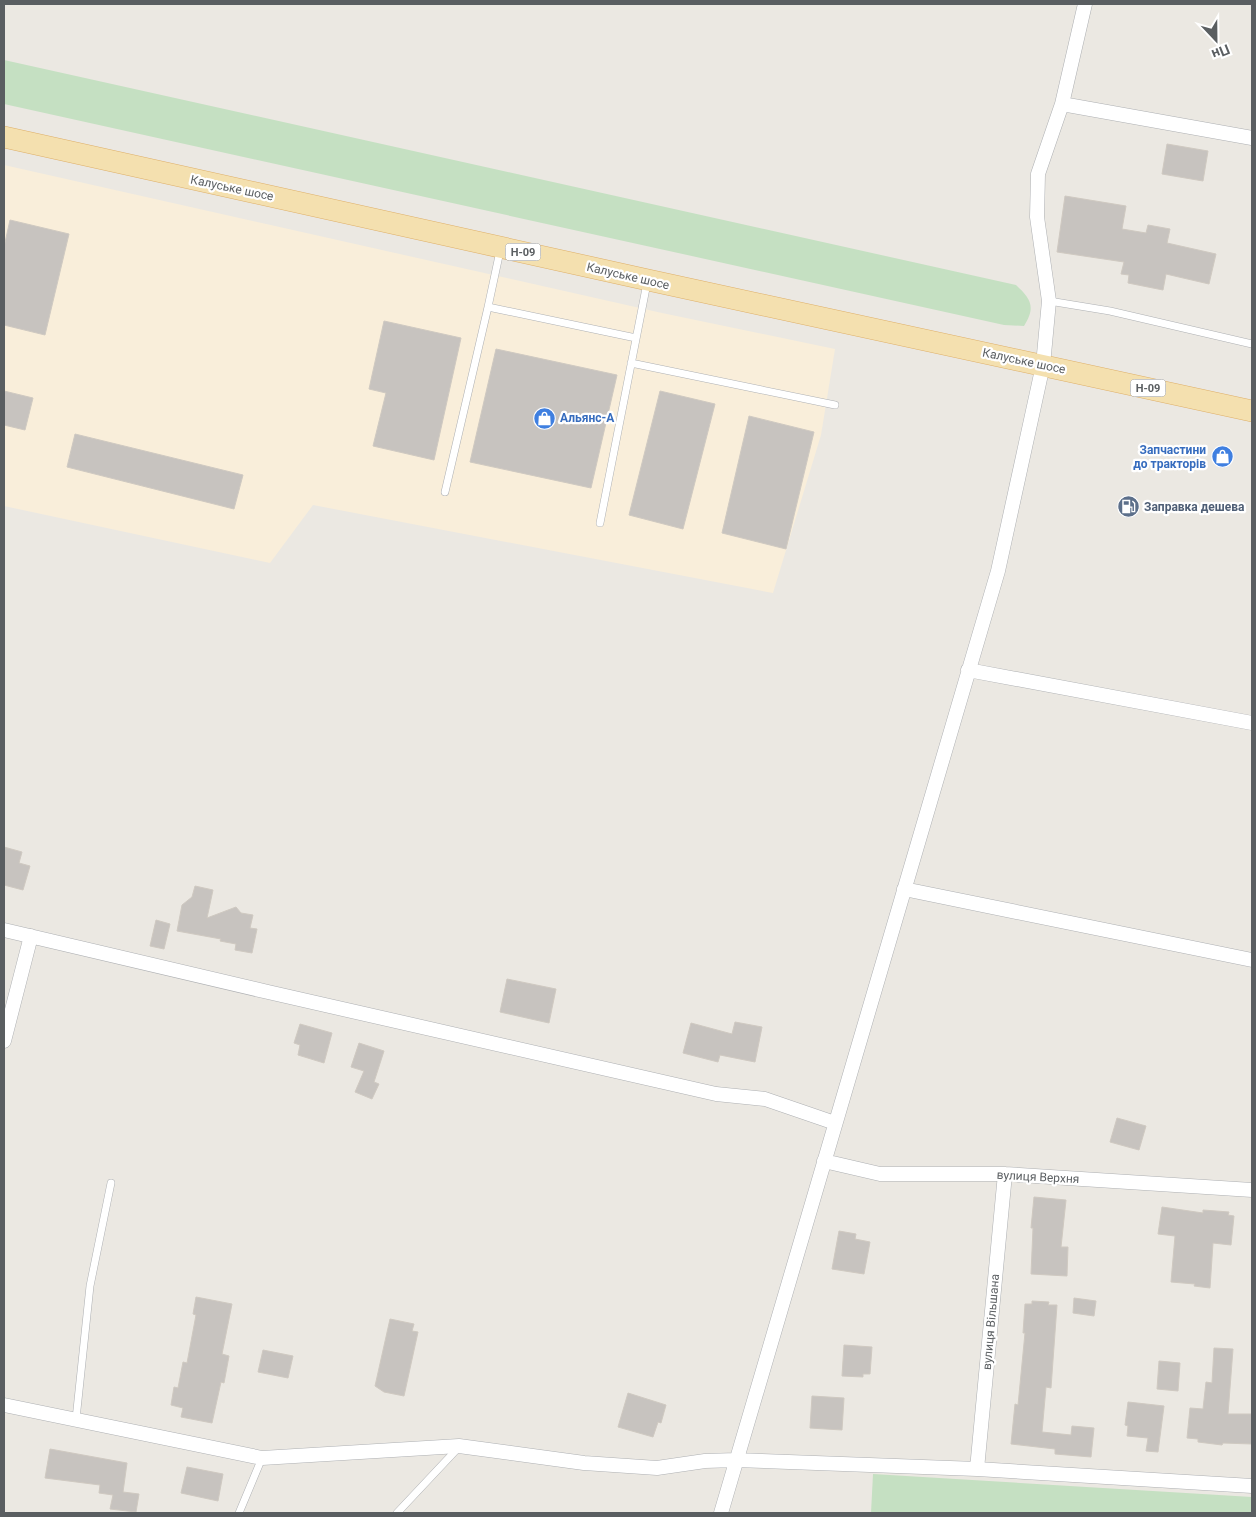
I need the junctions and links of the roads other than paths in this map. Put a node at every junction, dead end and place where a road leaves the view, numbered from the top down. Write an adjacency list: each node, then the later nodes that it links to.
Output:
1 (1085, 4): 2 (street)
2 (1062, 104): 4 (street); 7 (street)
3 (4, 137): 5 (main road, Калуське шосе / Н-09)
4 (1252, 138)
5 (500, 247): 6 (main road, Калуське шосе / Н-09); 8 (lane)
6 (648, 280): 9 (lane); 12 (main road, Калуське шосе / Н-09)
7 (1049, 301): 10 (lane); 12 (street)
8 (488, 306): 9 (lane); 15 (lane)
9 (636, 338): 11 (lane)
10 (1252, 344)
11 (632, 362): 13 (lane); 16 (lane)
12 (1043, 365): 14 (main road, Калуське шосе / Н-09); 17 (street)
13 (835, 405)
14 (1252, 411)
15 (445, 492)
16 (600, 523)
17 (968, 670): 18 (street); 19 (street)
18 (1252, 723)
19 (904, 889): 22 (street); 24 (street)
20 (4, 930): 21 (street)
21 (31, 936): 23 (street); 24 (street)
22 (1252, 960)
23 (4, 1041)
24 (835, 1123): 25 (street)
25 (824, 1161): 26 (street, вулиця Верхня); 33 (street)
26 (1005, 1174): 28 (street, вулиця Верхня); 34 (street, вулиця Вільшана)
27 (111, 1183): 30 (lane)
28 (1252, 1190)
29 (4, 1404): 30 (street)
30 (76, 1420): 32 (street)
31 (459, 1446): 32 (street); 33 (street); 37 (lane)
32 (262, 1458): 36 (lane)
33 (736, 1460): 34 (street); 38 (street)
34 (977, 1469): 35 (street)
35 (1252, 1486)
36 (239, 1513)
37 (397, 1513)
38 (721, 1513)

